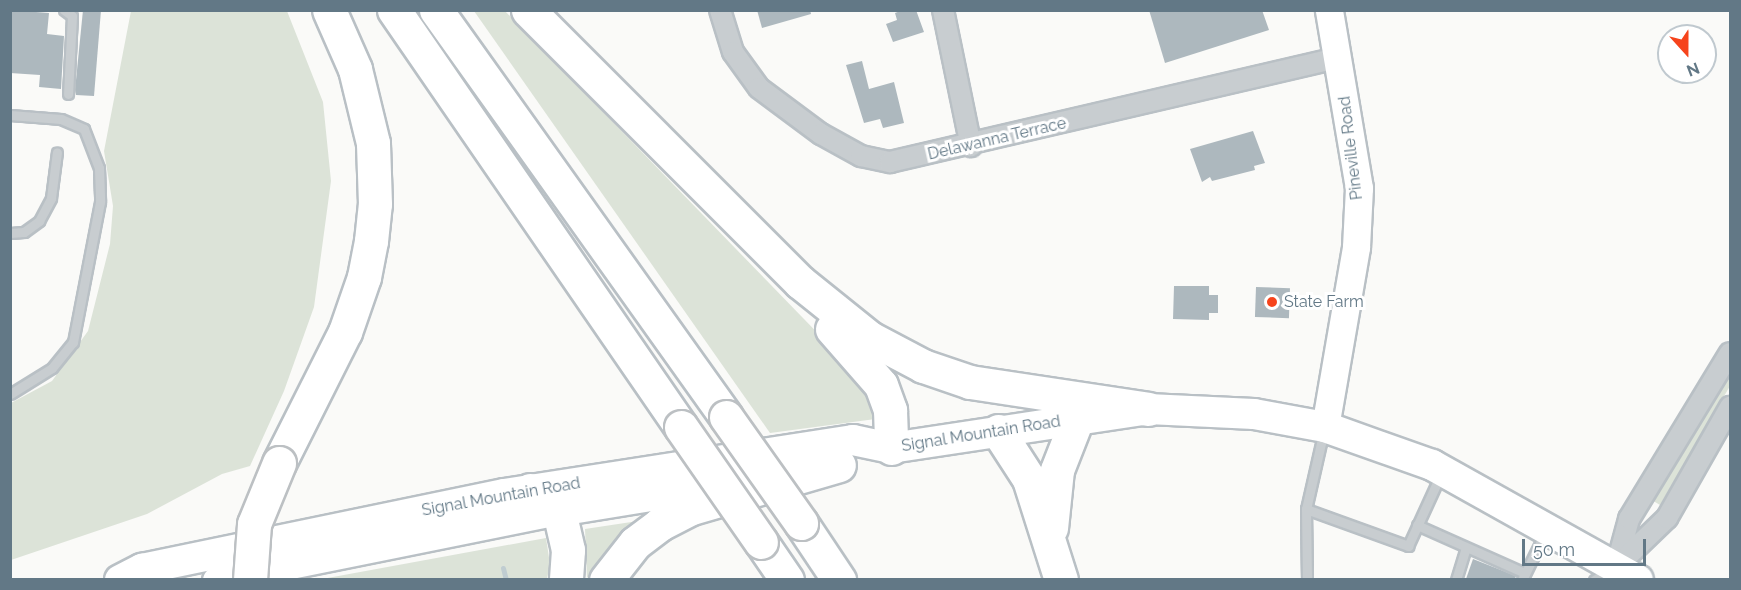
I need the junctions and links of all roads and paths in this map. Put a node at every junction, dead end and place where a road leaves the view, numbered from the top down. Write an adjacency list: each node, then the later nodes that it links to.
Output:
1 (63, 10): 10 (lane)
2 (329, 10): 37 (highway, bridge)
3 (394, 10): 40 (highway, bridge)
4 (436, 10): 41 (highway, bridge)
5 (528, 10): 14 (highway)
6 (720, 10): 12 (street, Delawanna Terrace)
7 (943, 10): 12 (street)
8 (1329, 10): 9 (main road, Pineville Road)
9 (1338, 58): 12 (street, Delawanna Terrace); 21 (main road, Pineville Road)
10 (68, 94)
11 (10, 115): 17 (lane)
12 (971, 146)
13 (57, 152): 15 (lane)
14 (692, 177): 19 (highway); 23 (highway)
15 (10, 233)
16 (1731, 352): 33 (street)
17 (10, 394)
18 (1731, 407): 33 (street)
19 (1148, 409): 20 (main road, Signal Mountain Road); 21 (main road, Signal Mountain Road)
20 (1077, 419): 22 (main road, Signal Mountain Road); 31 (highway)
21 (1325, 428): 25 (main road, Signal Mountain Road); 27 (lane)
22 (998, 431): 23 (main road, Signal Mountain Road); 31 (highway)
23 (891, 448): 24 (main road, Signal Mountain Road); 26 (main road, Signal Mountain Road)
24 (838, 465): 28 (main road, Signal Mountain Road); 39 (highway)
25 (1443, 470): 29 (lane); 30 (main road, Signal Mountain Road)
26 (530, 490): 28 (highway); 35 (main road, Signal Mountain Road)
27 (1306, 509): 29 (lane); 43 (lane)
28 (559, 511): 36 (main road, Signal Mountain Road); 38 (highway)
29 (1418, 525): 32 (lane)
30 (1548, 527): 33 (main road, Signal Mountain Road); 34 (lane)
31 (1051, 542): 42 (highway)
32 (1466, 547): 34 (lane); 44 (lane)
33 (1616, 575)
34 (1524, 576)
35 (120, 579)
36 (216, 579)
37 (250, 579)
38 (566, 579)
39 (606, 579)
40 (787, 579)
41 (839, 579)
42 (1061, 579)
43 (1306, 579)
44 (1456, 579)

